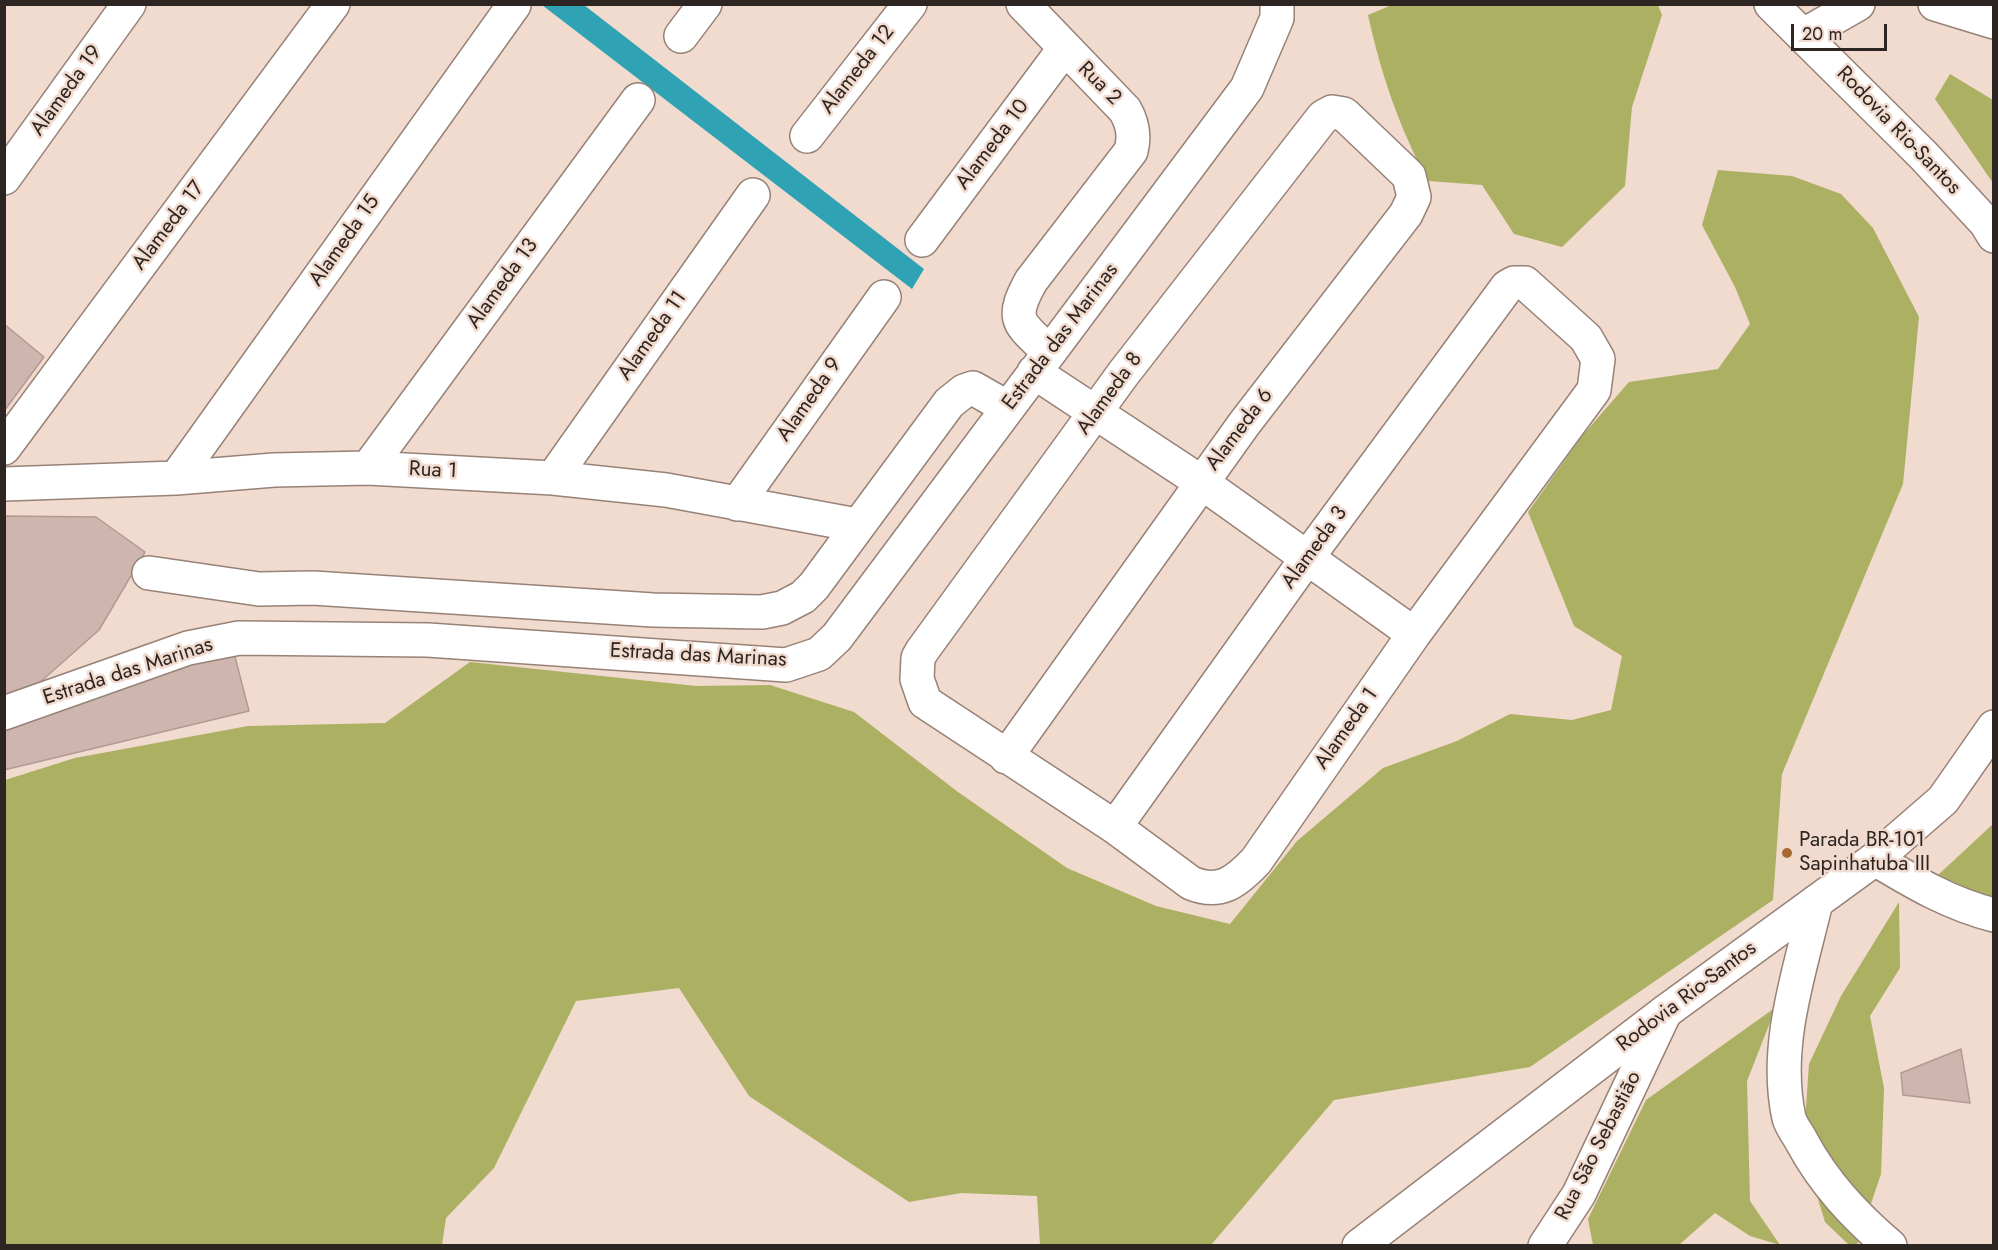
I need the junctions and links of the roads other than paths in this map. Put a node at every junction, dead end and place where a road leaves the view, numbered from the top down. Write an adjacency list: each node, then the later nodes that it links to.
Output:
1 (129, 4): 18 (main road, Alameda 19)
2 (333, 4): 27 (main road, Alameda 17)
3 (514, 4): 29 (main road, Alameda 15)
4 (705, 4): 13 (main road)
5 (910, 4): 17 (main road, Alameda 12)
6 (1023, 4): 14 (main road, Rua 2)
7 (1276, 4): 24 (main road, Estrada das Marinas)
8 (1771, 4): 12 (main road, Rodovia Rio-Santos)
9 (1858, 4): 12 (main road)
10 (1935, 4): 11 (main road)
11 (1994, 22)
12 (1804, 35): 20 (main road, Rodovia Rio-Santos)
13 (681, 36)
14 (1064, 50): 21 (main road, Alameda 10); 24 (main road, Rua 2)
15 (638, 100): 28 (main road, Alameda 13)
16 (1344, 114): 26 (main road, Alameda 8); 31 (main road, Alameda 6)
17 (807, 136)
18 (4, 178)
19 (753, 195): 30 (main road, Alameda 11)
20 (1994, 236)
21 (922, 240)
22 (1524, 283): 35 (main road, Alameda 3); 37 (main road, Alameda 1)
23 (884, 297): 33 (main road, Alameda 9)
24 (1042, 362): 25 (main road, Estrada das Marinas); 26 (main road, Rua 2)
25 (1008, 408): 34 (main road); 39 (main road, Estrada das Marinas)
26 (1097, 413): 31 (main road, Rua 2); 38 (main road, Alameda 8)
27 (4, 448)
28 (368, 468): 29 (main road, Rua 1); 30 (main road, Rua 1)
29 (176, 478): 32 (main road, Rua 1)
30 (553, 478): 33 (main road, Rua 1)
31 (1201, 482): 35 (main road, Rua 2); 41 (main road, Alameda 6)
32 (4, 484)
33 (737, 504): 34 (main road, Rua 1)
34 (857, 525): 36 (main road)
35 (1307, 558): 37 (main road, Rua 2); 42 (main road, Alameda 3)
36 (149, 573)
37 (1414, 634): 42 (main road, Alameda 1)
38 (925, 702): 41 (main road, Alameda 1)
39 (4, 713)
40 (1994, 727): 43 (main road, Rodovia Rio-Santos)
41 (1006, 757): 42 (main road, Alameda 1)
42 (1115, 827)
43 (1875, 859): 44 (main road, Rodovia Rio-Santos); 45 (main road)
44 (1816, 902): 46 (main road, Rodovia Rio-Santos); 49 (main road)
45 (1994, 915)
46 (1665, 1012): 47 (main road, Rodovia Rio-Santos); 48 (main road, Rua São Sebastião)
47 (1359, 1245)
48 (1545, 1245)
49 (1890, 1245)

